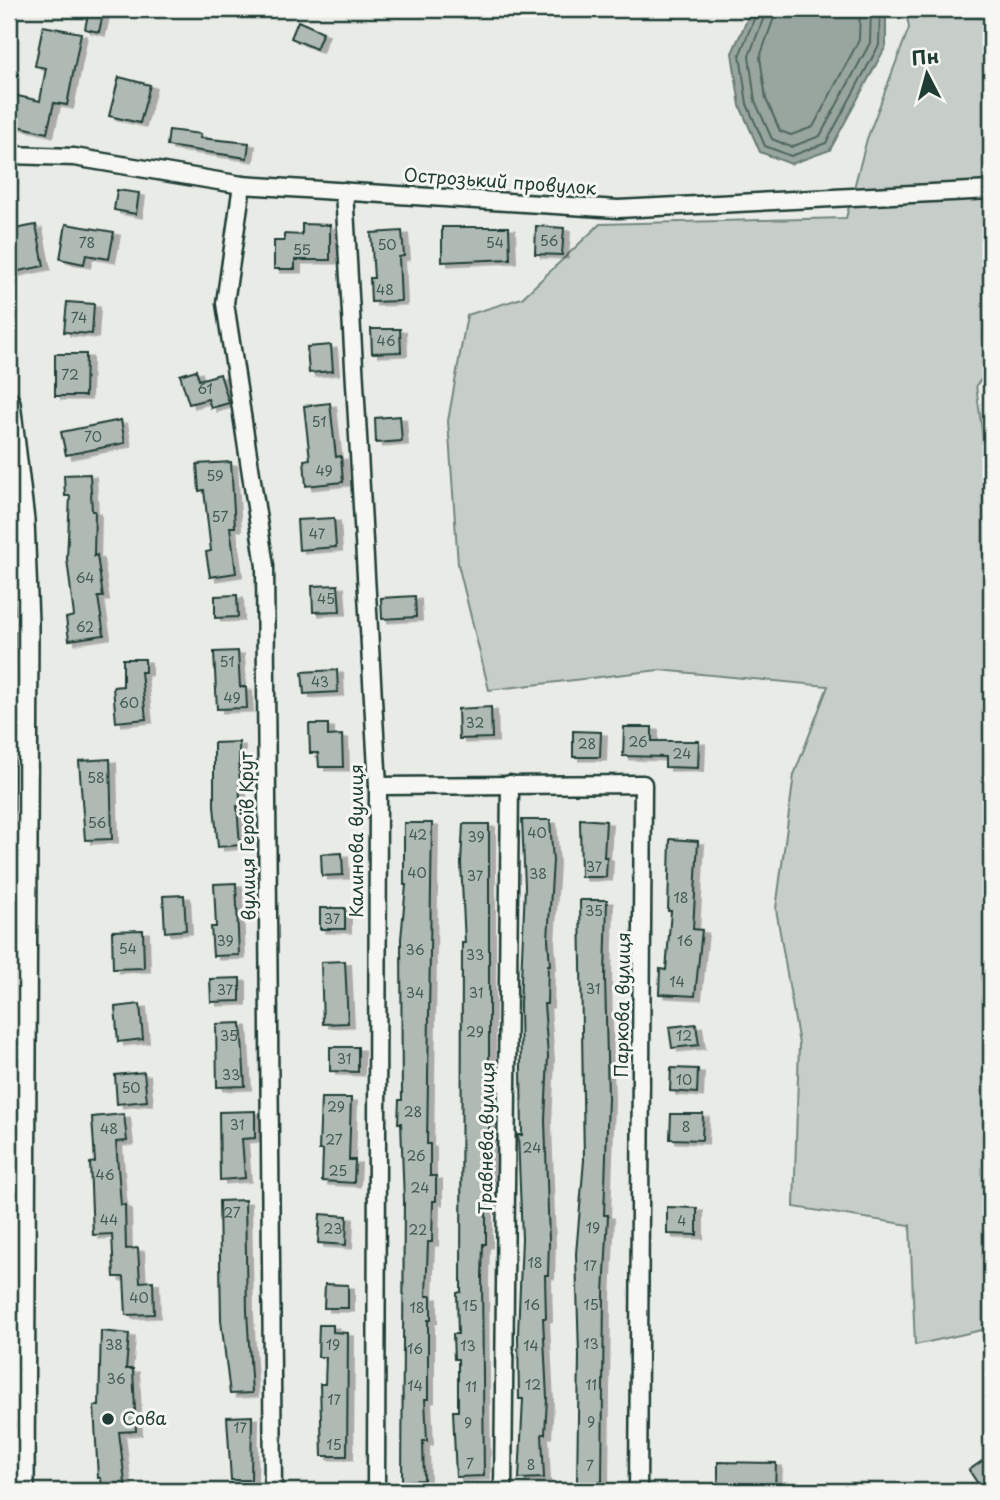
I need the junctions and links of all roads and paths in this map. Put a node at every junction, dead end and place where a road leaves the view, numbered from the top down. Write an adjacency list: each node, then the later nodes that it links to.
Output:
1 (9, 155): 2 (street, Острозький провулок)
2 (242, 184): 4 (street, Острозький провулок); 10 (street, вулиця Героїв Крут)
3 (991, 190): 4 (street, Острозький провулок)
4 (344, 191): 8 (street, Калинова вулиця)
5 (9, 403): 6 (main road)
6 (18, 623): 9 (main road)
7 (510, 784): 8 (street, Паркова вулиця); 12 (street, Травнева вулиця); 13 (street, Паркова вулиця)
8 (378, 786): 11 (street, Калинова вулиця)
9 (23, 1491)
10 (273, 1491)
11 (376, 1491)
12 (503, 1491)
13 (638, 1491)

